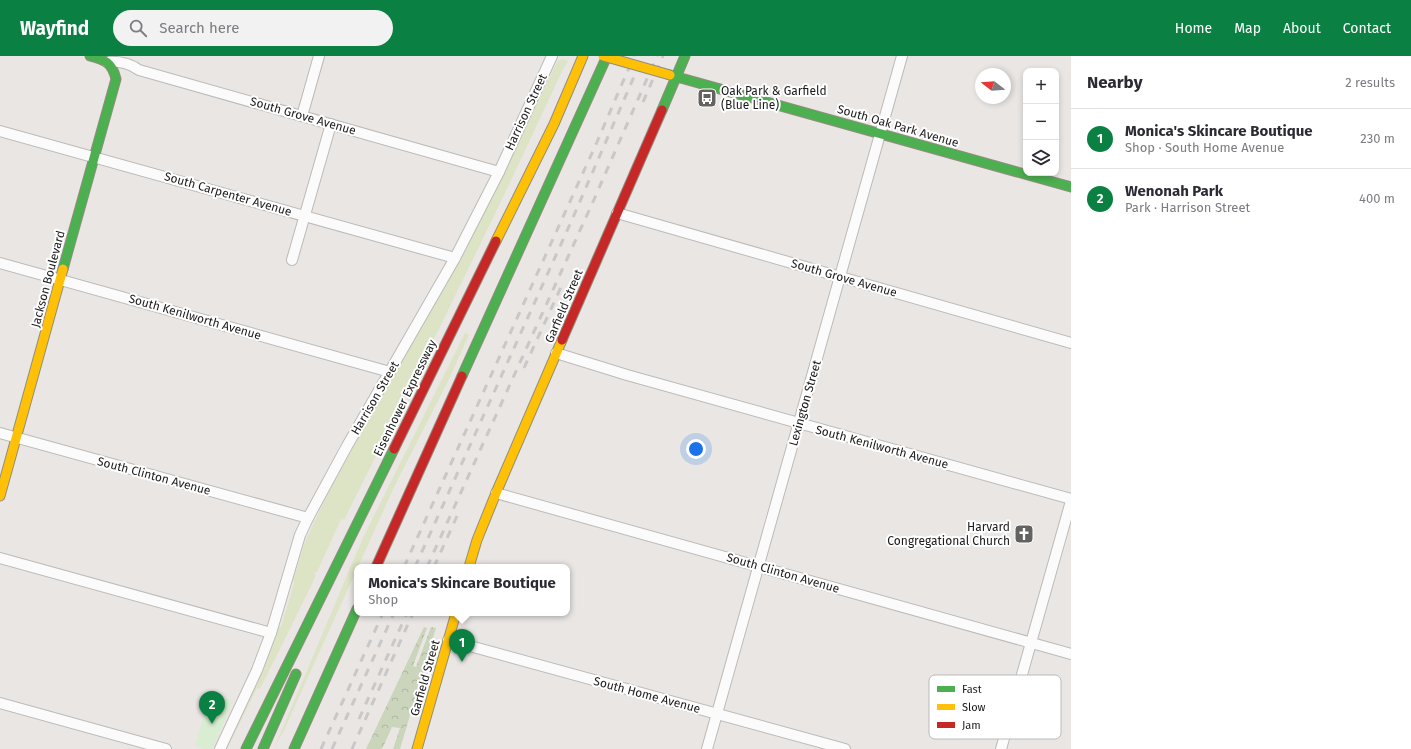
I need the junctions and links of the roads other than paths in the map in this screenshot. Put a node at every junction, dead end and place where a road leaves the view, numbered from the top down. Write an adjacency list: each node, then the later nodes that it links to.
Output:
1 (90, 56): 9 (main road, South Grove Avenue)
2 (319, 56): 11 (street)
3 (552, 56): 16 (street, Harrison Street)
4 (583, 56): 39 (main road, Eisenhower Expressway)
5 (603, 56): 10 (main road, South Oak Park Avenue, bridge)
6 (607, 56): 36 (main road)
7 (685, 56): 10 (main road, Garfield Street)
8 (902, 56): 14 (street, Lexington Street)
9 (110, 65): 11 (street, South Grove Avenue); 15 (main road, Jackson Boulevard)
10 (673, 76): 14 (main road, South Oak Park Avenue); 18 (main road, Garfield Street)
11 (302, 116): 12 (street, South Grove Avenue)
12 (331, 124): 16 (street, South Grove Avenue); 19 (street)
13 (0, 131): 15 (street, South Carpenter Avenue)
14 (880, 134): 17 (main road, South Oak Park Avenue); 23 (street, Lexington Street)
15 (94, 157): 19 (street, South Carpenter Avenue); 24 (main road, Jackson Boulevard)
16 (499, 172): 20 (street, Harrison Street)
17 (1071, 186)
18 (617, 213): 23 (street, South Grove Avenue); 26 (main road, Garfield Street)
19 (305, 216): 20 (street, South Carpenter Avenue); 21 (street)
20 (455, 258): 27 (street, Harrison Street)
21 (292, 260)
22 (0, 262): 24 (street, South Kenilworth Avenue)
23 (840, 277): 25 (street, South Grove Avenue); 28 (street, Lexington Street)
24 (60, 279): 27 (street, South Kenilworth Avenue); 30 (main road, Jackson Boulevard)
25 (1071, 343)
26 (556, 353): 28 (street, South Kenilworth Avenue); 31 (main road, Garfield Street)
27 (390, 372): 34 (street, Harrison Street)
28 (799, 424): 33 (street, South Kenilworth Avenue); 38 (street, Lexington Street)
29 (0, 433): 30 (street, South Clinton Avenue)
30 (16, 438): 32 (main road, Jackson Boulevard); 34 (street, South Clinton Avenue)
31 (496, 493): 37 (main road, Garfield Street); 38 (street, South Clinton Avenue)
32 (0, 496)
33 (1071, 500): 44 (street)
34 (308, 518): 42 (street, Harrison Street)
35 (0, 558): 42 (street)
36 (377, 564)
37 (470, 564)
38 (759, 566): 44 (street, South Clinton Avenue); 48 (street, Lexington Street)
39 (316, 606): 53 (main road, Eisenhower Expressway); 54 (main road)
40 (354, 616): 50 (main road)
41 (455, 616): 43 (main road, Garfield Street)
42 (271, 633): 52 (street, Harrison Street)
43 (448, 640): 48 (street, South Home Avenue); 57 (main road, Garfield Street)
44 (1031, 643): 45 (street, South Clinton Avenue); 46 (street)
45 (1071, 654)
46 (1022, 675)
47 (0, 703): 51 (street)
48 (717, 714): 58 (street, Lexington Street); 59 (street, South Home Avenue)
49 (1004, 739): 60 (street)
50 (298, 740): 55 (main road); 56 (main road)
51 (166, 749)
52 (220, 749)
53 (246, 749)
54 (263, 749)
55 (291, 749)
56 (294, 749)
57 (417, 749)
58 (707, 749)
59 (846, 749)
60 (1001, 749)

